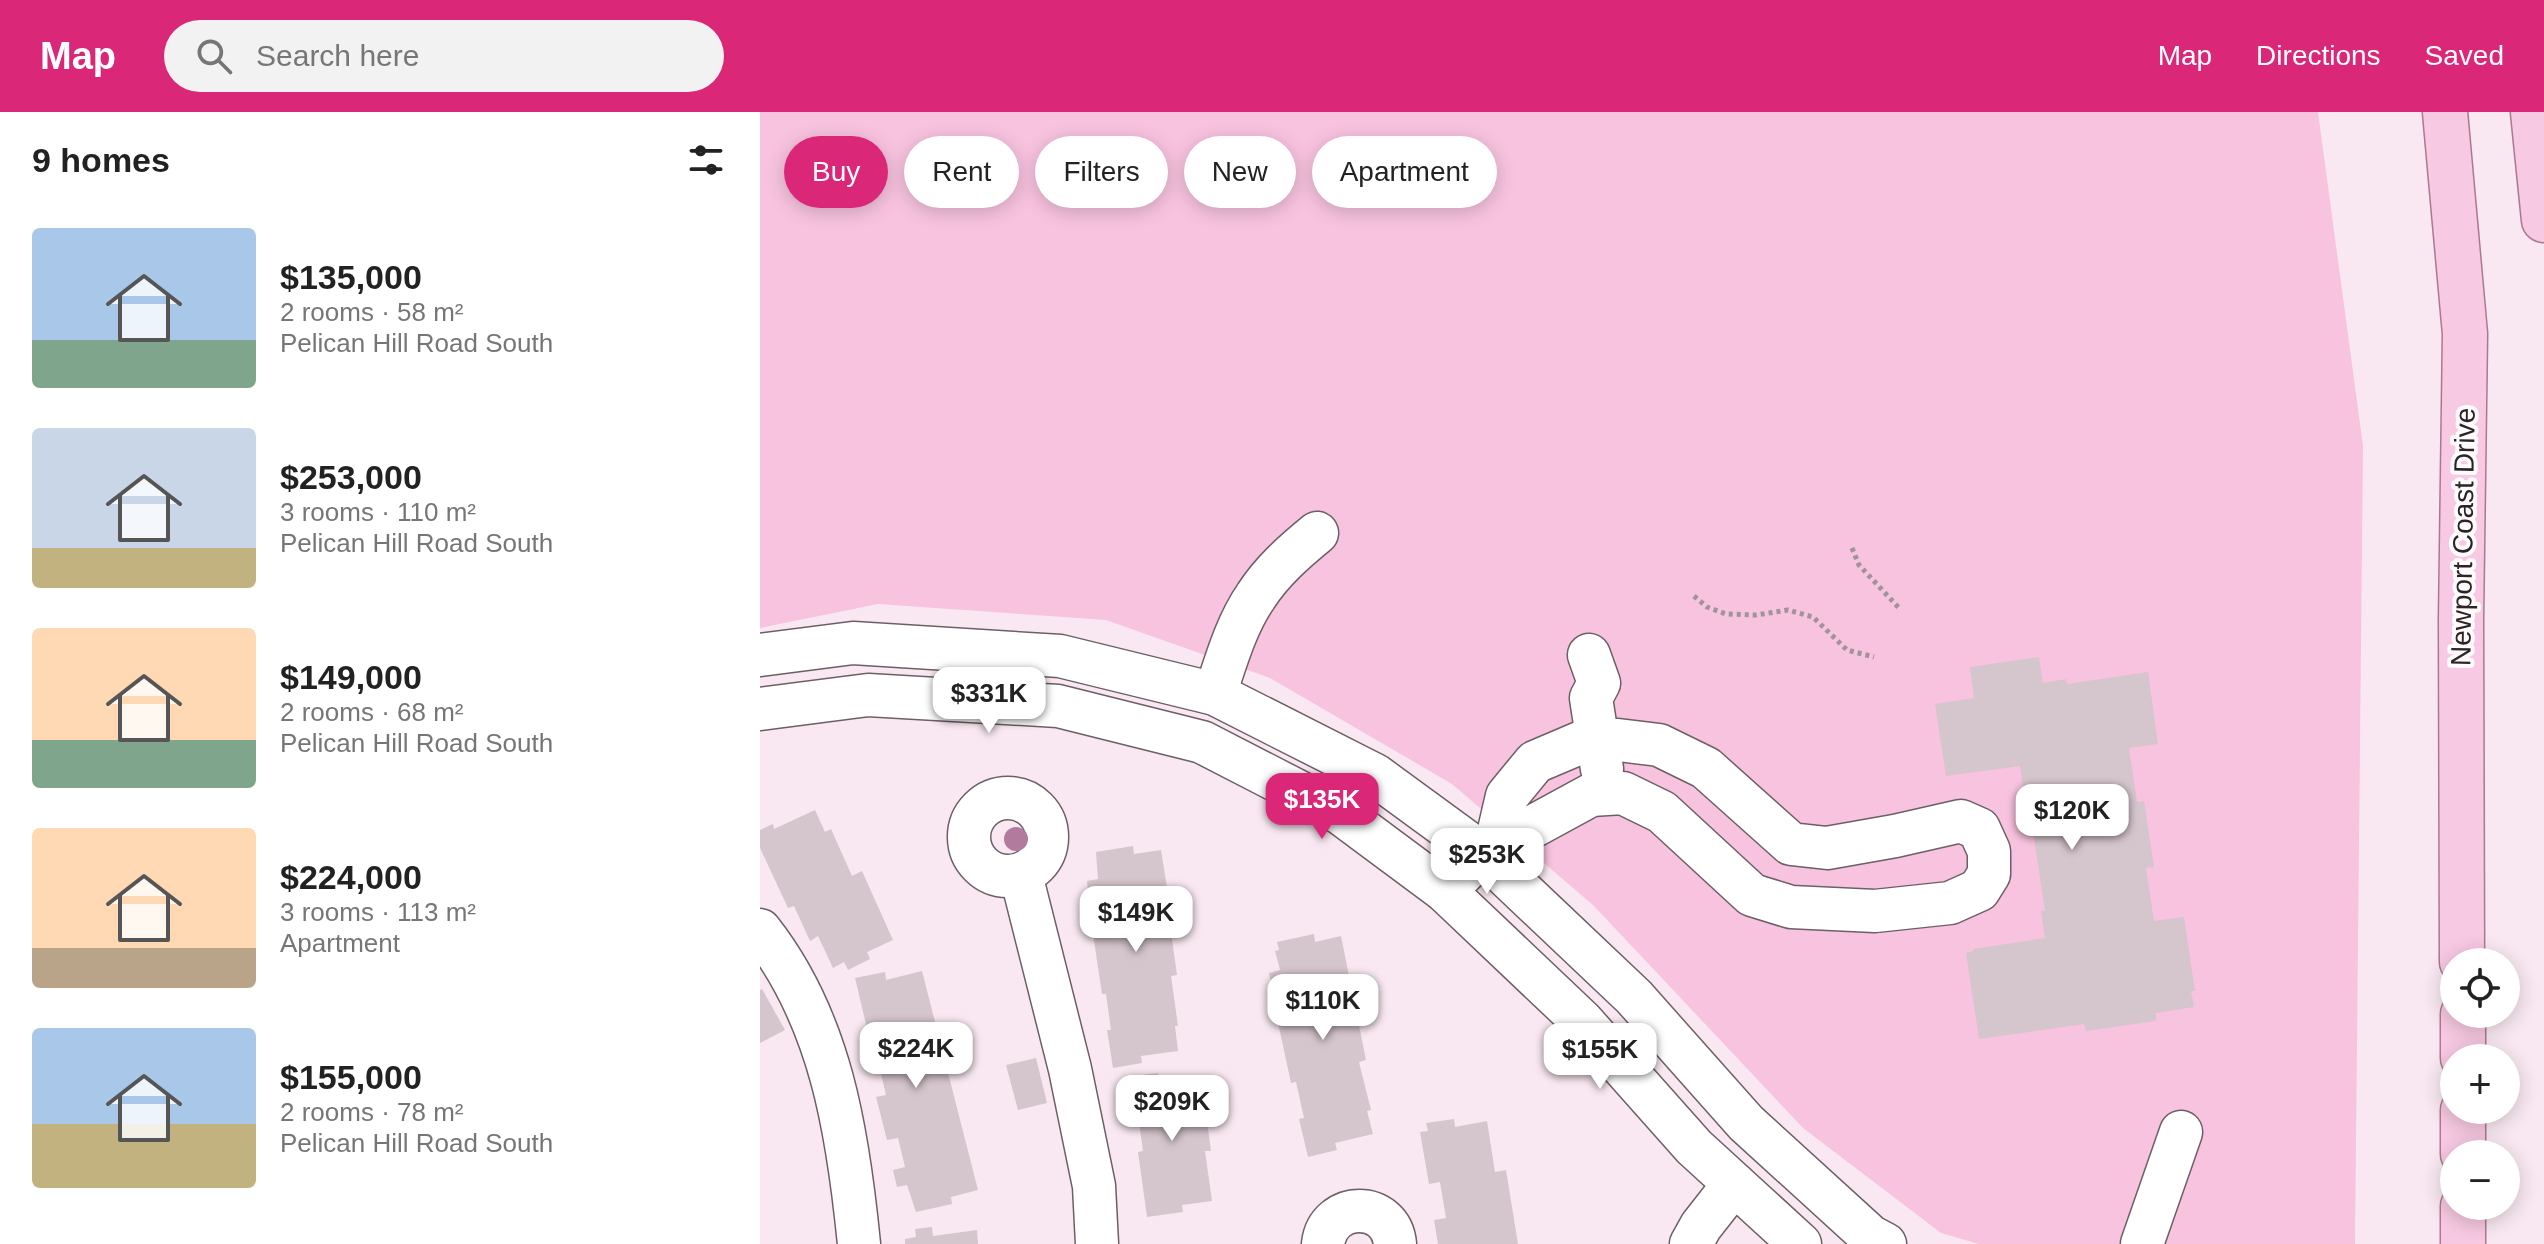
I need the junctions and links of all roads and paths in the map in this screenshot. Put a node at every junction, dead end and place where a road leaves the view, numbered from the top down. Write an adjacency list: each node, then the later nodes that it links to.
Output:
1 (2445, 112): 19 (main road, Newport Coast Drive)
2 (2533, 112): 3 (main road)
3 (2543, 205)
4 (1317, 533): 11 (street)
5 (1852, 548): 7 (path)
6 (1694, 596): 9 (path)
7 (1899, 608)
8 (760, 655): 11 (street)
9 (1874, 657)
10 (1583, 674): 13 (street)
11 (1215, 694): 15 (street)
12 (760, 709): 17 (street)
13 (1597, 741): 14 (street); 14 (street); 15 (street)
14 (1605, 794): 15 (street)
15 (1490, 847): 17 (street); 29 (street)
16 (1021, 875): 24 (street)
17 (1445, 891): 21 (street)
18 (760, 930): 23 (street)
19 (2462, 948)
20 (2181, 1132): 30 (street)
21 (1734, 1184): 27 (street); 28 (street)
22 (2463, 1220): 31 (main road)
23 (859, 1244)
24 (1097, 1244)
25 (1323, 1244): 26 (street)
26 (1395, 1244)
27 (1691, 1244)
28 (1800, 1244)
29 (1885, 1244)
30 (2142, 1244)
31 (2463, 1244)

